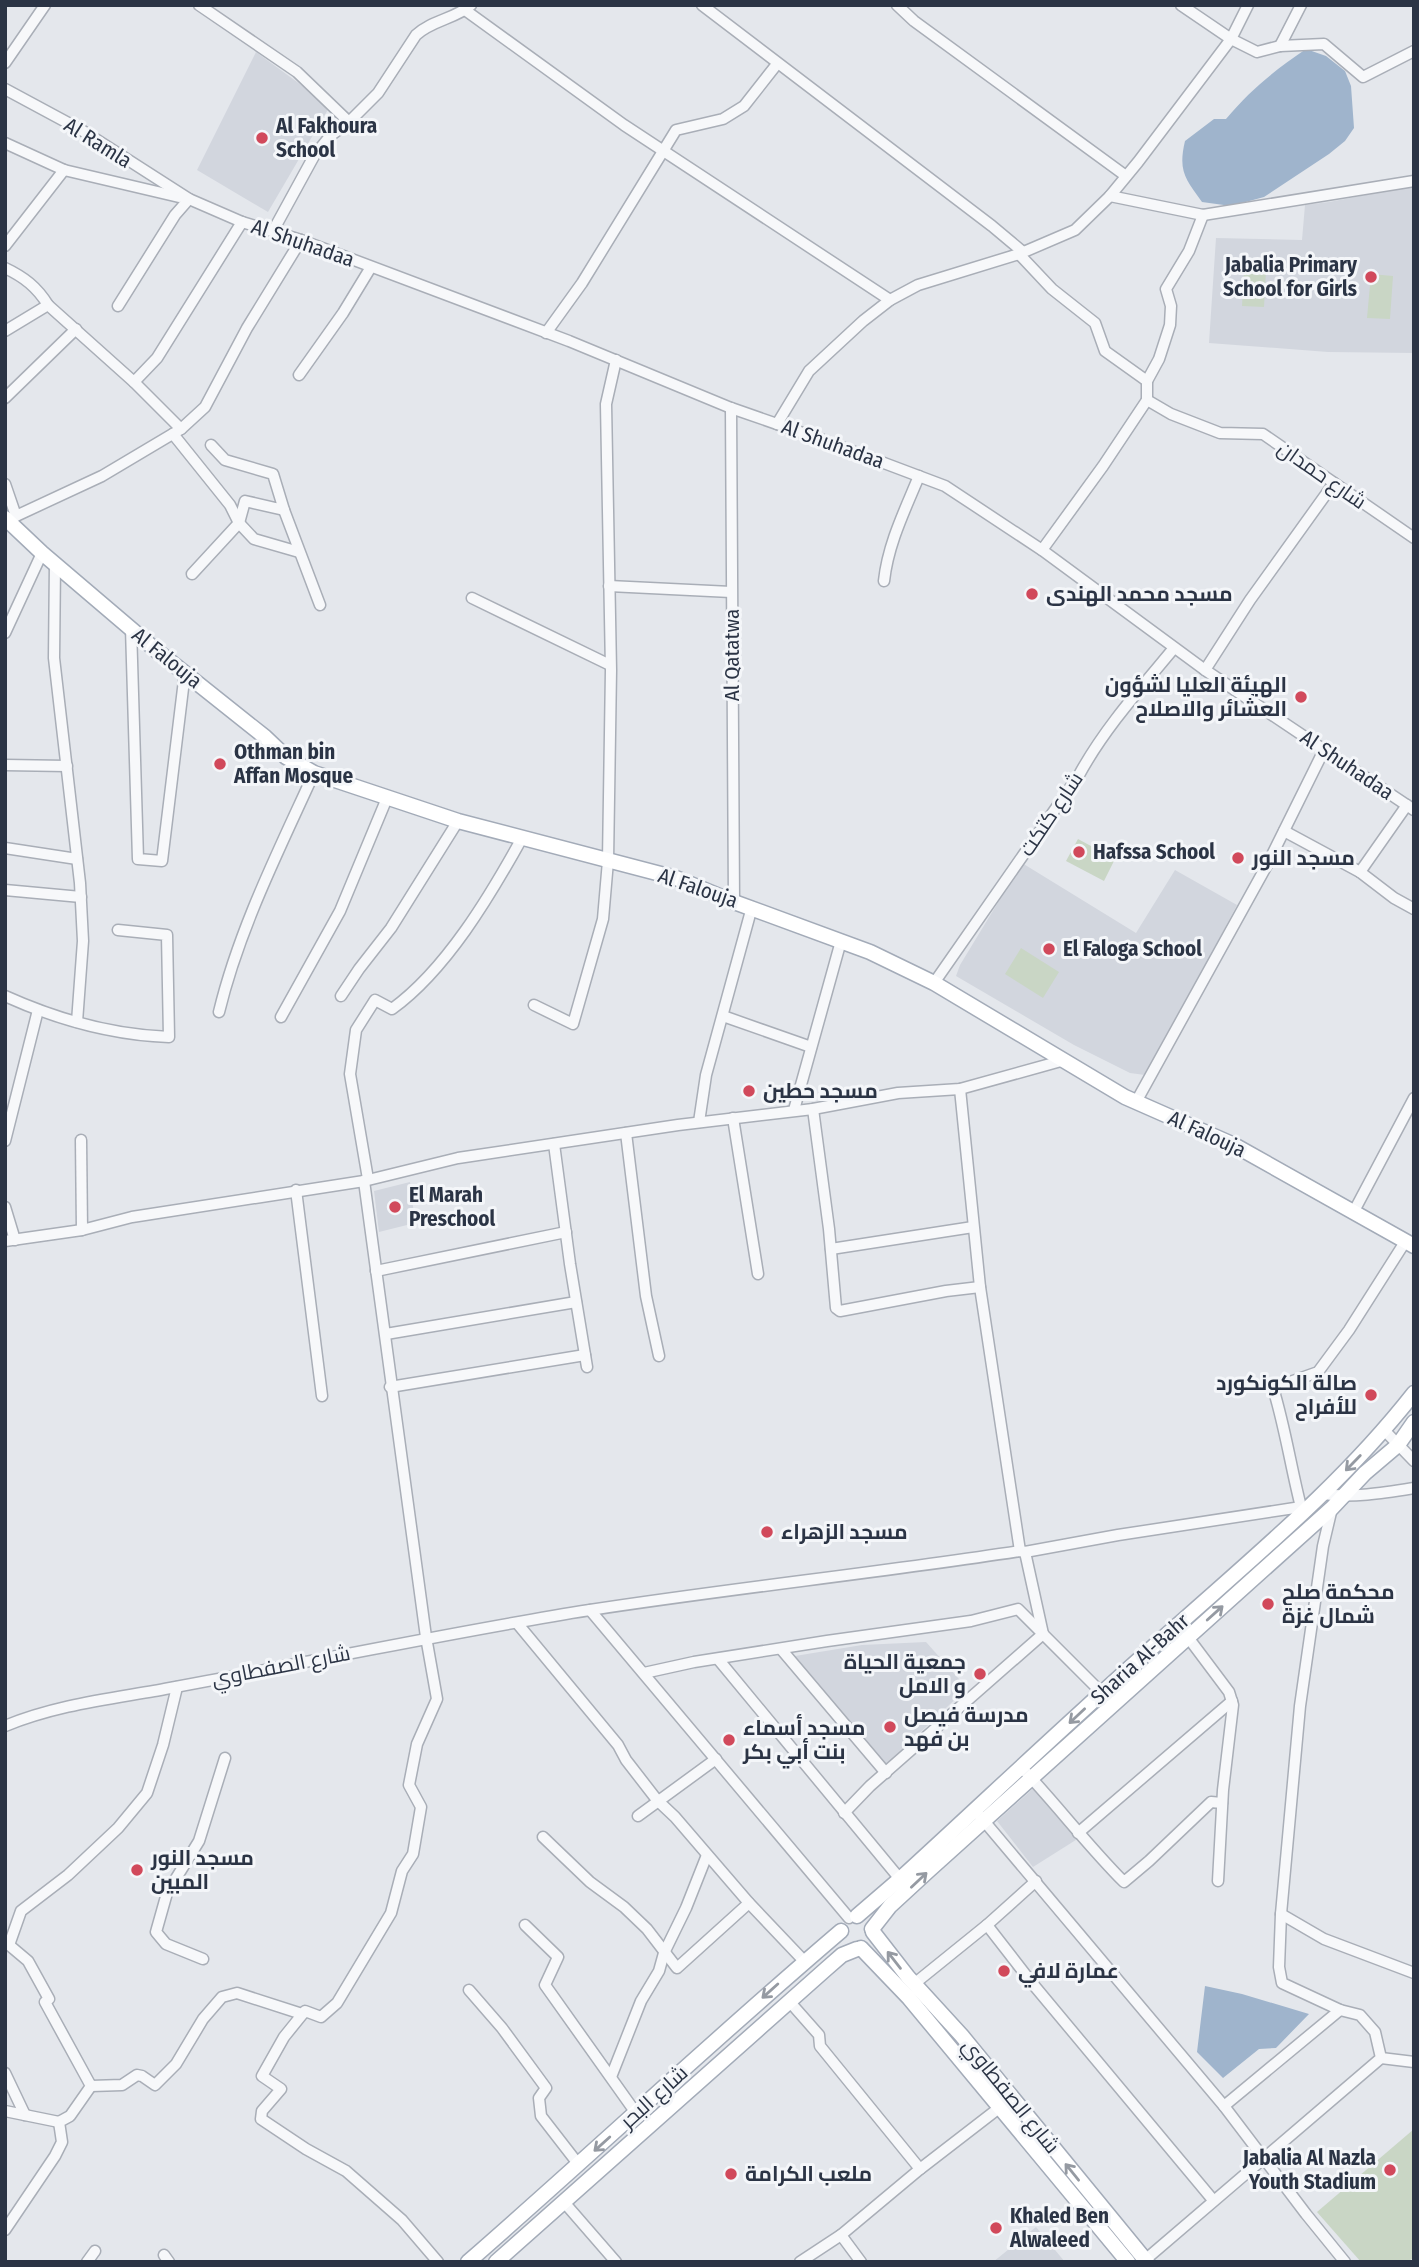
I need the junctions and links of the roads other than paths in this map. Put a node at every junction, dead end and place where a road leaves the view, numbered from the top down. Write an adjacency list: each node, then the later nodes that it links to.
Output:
1 (44, 5): 12 (street)
2 (199, 5): 15 (street)
3 (702, 5): 13 (street)
4 (897, 5): 19 (street)
5 (1181, 5): 9 (street)
6 (1248, 5): 9 (street)
7 (1301, 5): 10 (street)
8 (468, 8): 15 (street); 17 (street)
9 (1231, 39): 10 (street); 19 (street)
10 (1280, 46): 11 (street)
11 (1414, 51)
12 (5, 63)
13 (777, 64): 17 (street); 28 (street)
14 (5, 89): 22 (street, Al Ramla)
15 (349, 122): 25 (street)
16 (5, 143): 18 (street)
17 (663, 151): 31 (street); 36 (street)
18 (64, 170): 22 (street); 27 (street)
19 (1126, 176): 21 (street)
20 (1414, 181): 23 (street)
21 (1110, 196): 23 (street); 28 (street)
22 (189, 199): 24 (street, Al Shuhadaa); 33 (street)
23 (1203, 215): 39 (street)
24 (242, 222): 25 (street, Al Shuhadaa); 40 (street)
25 (273, 231): 26 (street, Al Shuhadaa)
26 (301, 240): 29 (street, Al Shuhadaa); 45 (street)
27 (5, 246)
28 (1021, 253): 31 (street); 39 (street)
29 (371, 267): 36 (street, Al Shuhadaa); 38 (street)
30 (5, 268): 32 (street)
31 (890, 300): 44 (street)
32 (48, 304): 34 (street); 35 (street)
33 (118, 306)
34 (76, 329): 40 (street); 41 (street)
35 (5, 331)
36 (546, 333): 37 (street, Al Shuhadaa)
37 (615, 360): 43 (street, Al Shuhadaa); 60 (street)
38 (299, 375)
39 (1147, 381): 42 (street)
40 (134, 382): 45 (street)
41 (5, 398)
42 (1147, 400): 48 (street, شارع حمدان); 54 (street)
43 (731, 408): 44 (street, Al Shuhadaa); 61 (street, Al Qatatwa)
44 (778, 424): 47 (street, Al Shuhadaa)
45 (177, 432): 51 (street); 52 (street)
46 (211, 445): 50 (street)
47 (919, 476): 54 (street, Al Shuhadaa); 59 (street)
48 (1334, 483): 53 (street, شارع حمدان); 68 (street)
49 (5, 484): 51 (street)
50 (284, 510): 52 (street); 55 (street)
51 (10, 518): 56 (main road, Al Falouja)
52 (239, 523): 55 (street); 58 (street)
53 (1414, 538)
54 (1042, 550): 66 (street, Al Shuhadaa)
55 (299, 552): 63 (street)
56 (42, 553): 57 (main road, Al Falouja); 65 (street)
57 (55, 563): 64 (main road, Al Falouja); 72 (street)
58 (192, 574)
59 (884, 581)
60 (609, 586): 61 (street); 67 (street)
61 (731, 592): 85 (street, Al Qatatwa)
62 (472, 598): 67 (street)
63 (320, 605)
64 (131, 628): 69 (main road, Al Falouja); 69 (street)
65 (5, 633)
66 (1174, 648): 68 (street, Al Shuhadaa); 90 (street, شارع كتكت)
67 (610, 665): 81 (street)
68 (1205, 670): 70 (street, Al Shuhadaa)
69 (185, 672): 73 (main road, Al Falouja)
70 (1324, 750): 75 (street, Al Shuhadaa); 77 (street)
71 (5, 765): 72 (street)
72 (66, 766): 80 (street)
73 (314, 773): 74 (main road, Al Falouja); 95 (street)
74 (387, 798): 76 (main road, Al Falouja); 97 (street)
75 (1410, 807): 82 (street)
76 (458, 821): 78 (main road, Al Falouja); 92 (street)
77 (1284, 831): 82 (street); 103 (street)
78 (522, 838): 81 (main road, Al Falouja); 112 (street)
79 (5, 848): 80 (street)
80 (77, 859): 84 (street)
81 (608, 861): 85 (main road, Al Falouja); 93 (street)
82 (1360, 872): 87 (street)
83 (5, 890): 84 (street)
84 (81, 897): 98 (street)
85 (734, 902): 86 (main road, Al Falouja)
86 (752, 907): 89 (main road, Al Falouja); 96 (street)
87 (1414, 909)
88 (118, 930): 98 (street)
89 (842, 941): 90 (main road, Al Falouja); 99 (street)
90 (934, 984): 100 (main road, Al Falouja)
91 (5, 996): 94 (street)
92 (341, 996)
93 (534, 1005)
94 (37, 1010): 98 (street); 110 (street)
95 (219, 1012)
96 (723, 1016): 99 (street); 107 (street)
97 (281, 1017)
98 (77, 1022)
99 (811, 1046): 105 (street)
100 (1061, 1060): 101 (street); 103 (main road, Al Falouja)
101 (960, 1089): 104 (street); 124 (street)
102 (1414, 1098): 115 (street)
103 (1136, 1102): 115 (main road, Al Falouja)
104 (813, 1109): 105 (street); 121 (street)
105 (794, 1110): 106 (street)
106 (733, 1118): 107 (street); 123 (street)
107 (699, 1122): 108 (street)
108 (626, 1133): 111 (street); 128 (street)
109 (81, 1140): 117 (street)
110 (5, 1141)
111 (554, 1144): 112 (street); 118 (street)
112 (366, 1180): 113 (street); 122 (street)
113 (296, 1190): 117 (street); 132 (street)
114 (5, 1208): 119 (street)
115 (1353, 1213): 120 (main road, Al Falouja)
116 (972, 1227): 121 (street)
117 (82, 1230): 119 (street)
118 (566, 1232): 122 (street); 125 (street)
119 (10, 1241)
120 (1409, 1244): 141 (street)
121 (831, 1249): 124 (street)
122 (376, 1270): 126 (street)
123 (758, 1274)
124 (980, 1287): 142 (street)
125 (576, 1302): 126 (street); 127 (street)
126 (386, 1334): 130 (street)
127 (585, 1355): 129 (street); 130 (street)
128 (659, 1356)
129 (587, 1367)
130 (390, 1387): 147 (street)
131 (1414, 1393): 134 (main road, Sharia Al-Bahr)
132 (322, 1396)
133 (1414, 1422): 135 (main road, Sharia Al-Bahr)
134 (1384, 1431): 135 (street); 138 (main road, Sharia Al-Bahr, one-way to 138)
135 (1398, 1445): 136 (street); 139 (main road, Sharia Al-Bahr)
136 (1414, 1461)
137 (1414, 1488): 139 (street)
138 (1322, 1494): 139 (street); 141 (main road, Sharia Al-Bahr)
139 (1343, 1497): 140 (main road, Sharia Al-Bahr)
140 (1332, 1508): 148 (main road, Sharia Al-Bahr, one-way to 140); 172 (street)
141 (1303, 1510): 142 (street, شارع الصفطاوي); 145 (main road, Sharia Al-Bahr)
142 (1022, 1551): 143 (street, شارع الصفطاوي); 146 (street)
143 (590, 1610): 144 (street, شارع الصفطاوي); 151 (street)
144 (517, 1623): 147 (street, شارع الصفطاوي); 160 (street)
145 (1178, 1624): 148 (street); 153 (main road, Sharia Al-Bahr)
146 (1043, 1634): 149 (street); 153 (street); 158 (street)
147 (426, 1637): 152 (street, شارع الصفطاوي); 187 (street)
148 (1188, 1637): 154 (street); 159 (main road, Sharia Al-Bahr)
149 (781, 1649): 150 (street); 158 (street)
150 (718, 1659): 151 (street); 162 (street)
151 (644, 1673): 157 (street)
152 (177, 1687): 155 (street, شارع الصفطاوي); 192 (street)
153 (1102, 1693): 159 (main road, Sharia Al-Bahr, one-way to 159)
154 (1232, 1701): 161 (street); 165 (street)
155 (5, 1726)
156 (225, 1758): 180 (street)
157 (716, 1759): 160 (street); 173 (street)
158 (886, 1773): 162 (street)
159 (1027, 1773): 163 (main road, Sharia Al-Bahr); 165 (street)
160 (657, 1800): 164 (street); 167 (street)
161 (1222, 1803): 165 (street); 170 (street)
162 (844, 1813): 168 (street)
163 (979, 1815): 168 (main road, Sharia Al-Bahr); 169 (street); 177 (main road, Sharia Al-Bahr, one-way to 163)
164 (638, 1816)
165 (1078, 1833)
166 (543, 1837): 179 (street)
167 (706, 1855): 171 (street); 179 (street)
168 (900, 1879): 173 (main road, Sharia Al-Bahr)
169 (1036, 1881): 175 (street); 194 (street)
170 (1218, 1881)
171 (749, 1903): 179 (street); 181 (street)
172 (1281, 1914): 182 (street); 186 (street)
173 (853, 1917): 176 (main road); 177 (main road)
174 (525, 1925): 191 (street)
175 (987, 1925): 183 (street); 203 (street)
176 (841, 1931): 178 (main road); 181 (main road, شارع البحر)
177 (872, 1931): 178 (main road); 183 (main road, شارع الصفطاوي, one-way to 177)
178 (859, 1948): 185 (main road, شارع البحر); 195 (main road, شارع الصفطاوي)
179 (664, 1953): 191 (street)
180 (203, 1959)
181 (805, 1962): 197 (main road, شارع البحر, one-way to 197)
182 (1414, 1973)
183 (914, 1984): 193 (main road, شارع الصفطاوي)
184 (469, 1990): 201 (street)
185 (789, 2001): 202 (street); 204 (main road, شارع البحر)
186 (1340, 2010): 188 (street); 194 (street)
187 (302, 2014): 192 (street); 210 (street)
188 (1381, 2058): 189 (street); 200 (street)
189 (1414, 2062)
190 (5, 2073): 198 (street)
191 (611, 2077): 197 (street)
192 (91, 2086): 199 (street)
193 (1013, 2098): 195 (street); 208 (main road, شارع الصفطاوي, one-way to 193)
194 (1224, 2106): 200 (street)
195 (1000, 2109): 202 (street); 216 (main road, شارع الصفطاوي)
196 (5, 2111): 198 (street)
197 (636, 2113): 201 (main road, شارع البحر, one-way to 201)
198 (24, 2115): 199 (street)
199 (59, 2122): 205 (street)
200 (1265, 2158): 203 (street); 217 (street)
201 (579, 2165): 211 (main road, شارع البحر)
202 (920, 2169): 206 (street)
203 (1213, 2200): 208 (street)
204 (563, 2201): 212 (main road, شارع البحر); 213 (street)
205 (5, 2230)
206 (841, 2235): 214 (street); 215 (street)
207 (95, 2251): 209 (street)
208 (1146, 2261)
209 (87, 2262)
210 (438, 2262)
211 (468, 2262)
212 (496, 2262)
213 (616, 2262)
214 (800, 2262)
215 (861, 2262)
216 (1128, 2262)
217 (1345, 2262)

